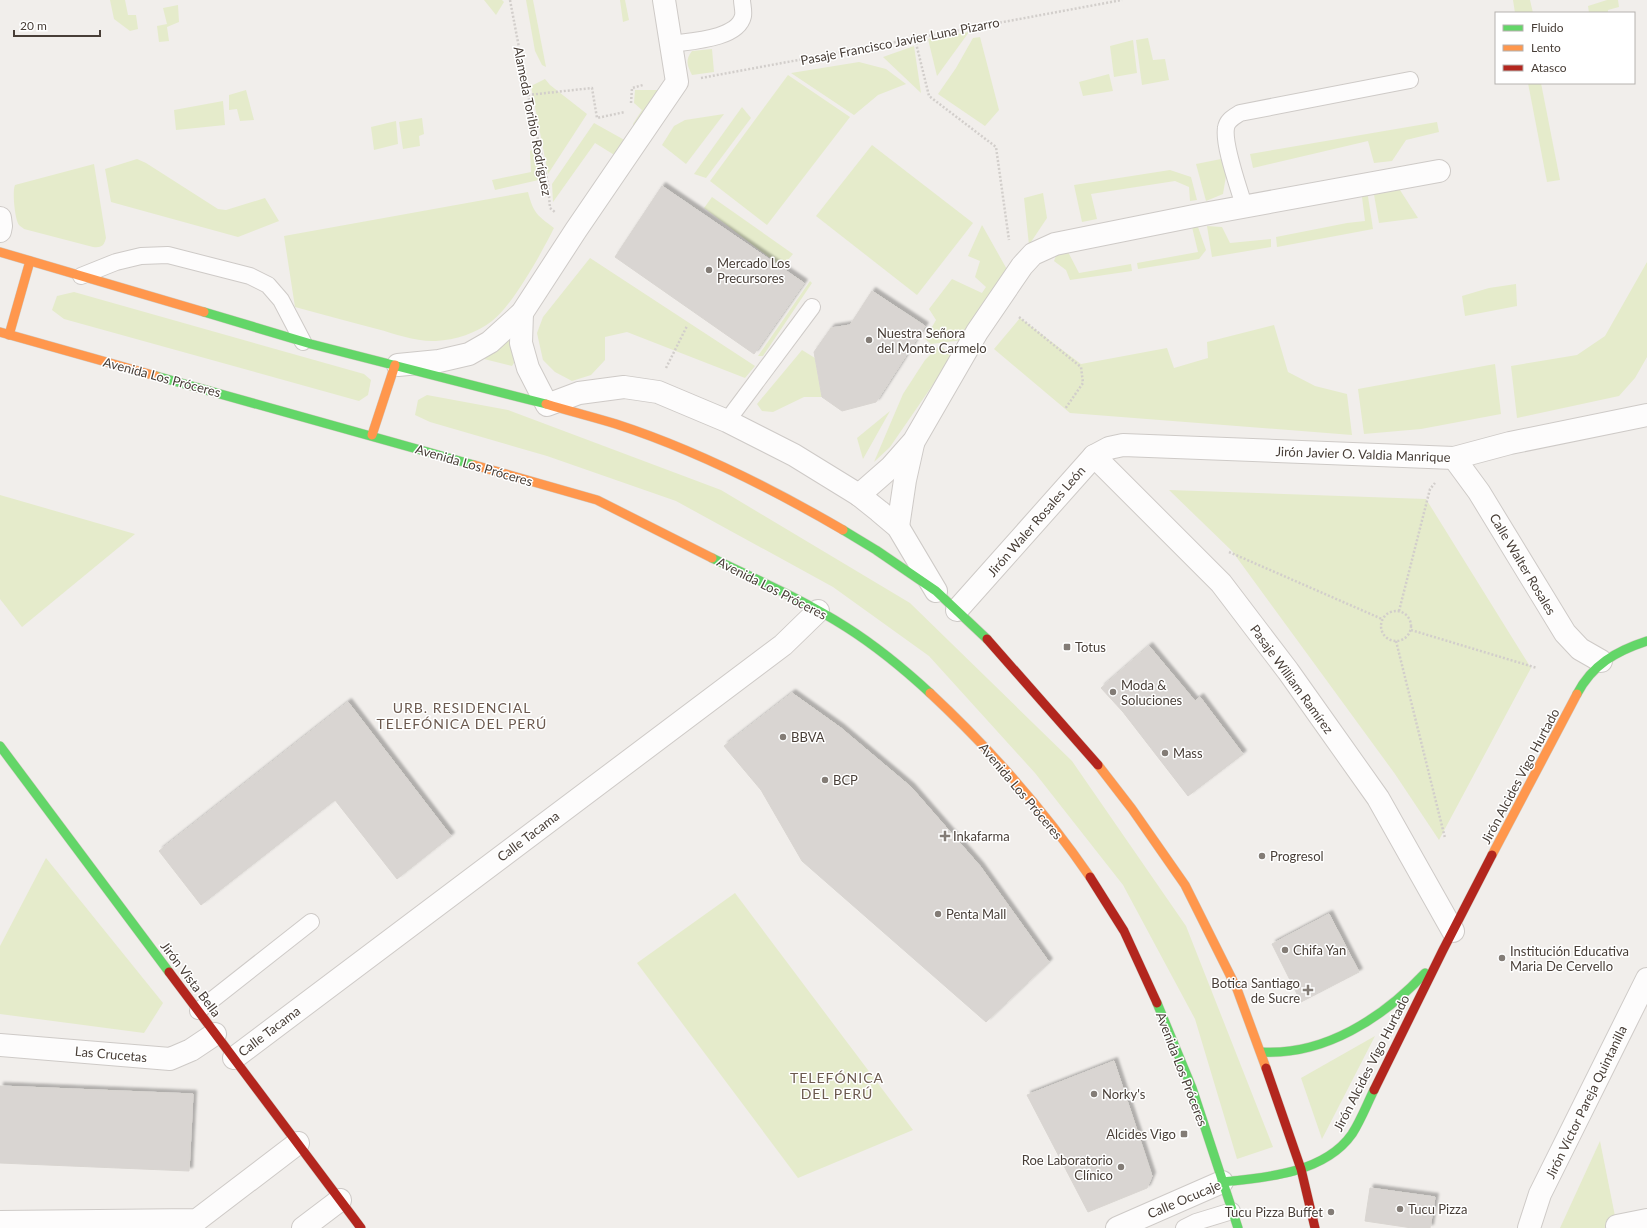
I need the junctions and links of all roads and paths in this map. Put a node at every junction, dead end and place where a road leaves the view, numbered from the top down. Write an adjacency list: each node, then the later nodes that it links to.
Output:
1 (510, 0): 10 (path, Alameda Toribio Rodríguez)
2 (664, 0): 6 (street)
3 (742, 0): 6 (lane)
4 (1122, 0): 5 (path, Pasaje Francisco Javier Luna Pizarro)
5 (915, 39): 8 (path, Pasaje Francisco Javier Luna Pizarro); 16 (path)
6 (671, 44): 8 (street)
7 (1410, 80): 12 (lane)
8 (677, 82): 13 (street)
9 (646, 84): 10 (path)
10 (528, 95): 13 (path, Alameda Toribio Rodríguez)
11 (1439, 171): 12 (street)
12 (1244, 206): 16 (street)
13 (576, 230): 19 (street)
14 (0, 252): 15 (main road)
15 (30, 261): 17 (main road); 22 (main road)
16 (1022, 266): 31 (street)
17 (81, 276): 23 (main road); 23 (lane)
18 (812, 307): 29 (lane)
19 (522, 313): 25 (street); 26 (street)
20 (1015, 314): 27 (path)
21 (687, 326): 24 (path)
22 (5, 333): 30 (main road, Avenida Los Próceres)
23 (303, 342): 25 (main road)
24 (670, 358)
25 (395, 365): 26 (main road); 30 (main road)
26 (546, 404): 29 (street); 38 (main road)
27 (1065, 409)
28 (1647, 415): 34 (street, Jirón Javier O. Valdia Manrique)
29 (726, 421): 35 (street)
30 (372, 435): 40 (main road, Avenida Los Próceres)
31 (914, 441): 35 (street); 36 (street)
32 (1123, 445): 33 (street, Jirón Waler Rosales León); 34 (street, Jirón Javier O. Valdia Manrique)
33 (1094, 456): 39 (street, Jirón Waler Rosales León); 51 (street, Pasaje William Ramírez)
34 (1454, 458): 41 (path); 46 (street, Calle Walter Rosales)
35 (859, 495): 36 (street)
36 (898, 527): 38 (street)
37 (1225, 550): 42 (path)
38 (936, 591): 39 (main road)
39 (957, 610): 57 (main road)
40 (818, 611): 58 (street, Calle Tacama); 61 (main road, Avenida Los Próceres)
41 (1399, 611): 42 (path); 43 (path)
42 (1382, 619): 44 (path)
43 (1411, 630): 44 (path); 47 (path)
44 (1396, 641): 49 (path)
45 (1647, 641): 46 (main road, Jirón Alcides Vigo Hurtado)
46 (1601, 662): 51 (main road, Jirón Alcides Vigo Hurtado)
47 (1537, 668)
48 (0, 746): 54 (main road, Jirón Vista Bella)
49 (1445, 838)
50 (310, 922): 54 (lane)
51 (1453, 931): 52 (main road, Jirón Alcides Vigo Hurtado)
52 (1443, 950): 57 (main road, Jirón Alcides Vigo Hurtado); 60 (main road, Jirón Alcides Vigo Hurtado)
53 (1647, 978): 73 (street, Jirón Víctor Pareja Quintanilla)
54 (198, 1011): 55 (main road, Jirón Vista Bella)
55 (215, 1034): 56 (street, Las Crucetas); 58 (main road, Jirón Vista Bella)
56 (0, 1045)
57 (1261, 1052): 60 (main road)
58 (234, 1058): 59 (main road, Jirón Vista Bella)
59 (298, 1143): 62 (main road, Jirón Vista Bella); 65 (street)
60 (1301, 1169): 61 (main road, Calle Ocucaje); 72 (main road)
61 (1222, 1182): 63 (main road, Avenida Los Próceres); 69 (street, Calle Ocucaje)
62 (340, 1200): 67 (street); 68 (main road, Jirón Vista Bella)
63 (1232, 1211): 70 (lane); 71 (main road, Avenida Los Próceres)
64 (1647, 1220): 66 (street)
65 (0, 1222)
66 (1617, 1226)
67 (303, 1228)
68 (361, 1228)
69 (1117, 1228)
70 (1184, 1228)
71 (1238, 1228)
72 (1315, 1228)
73 (1529, 1228)

